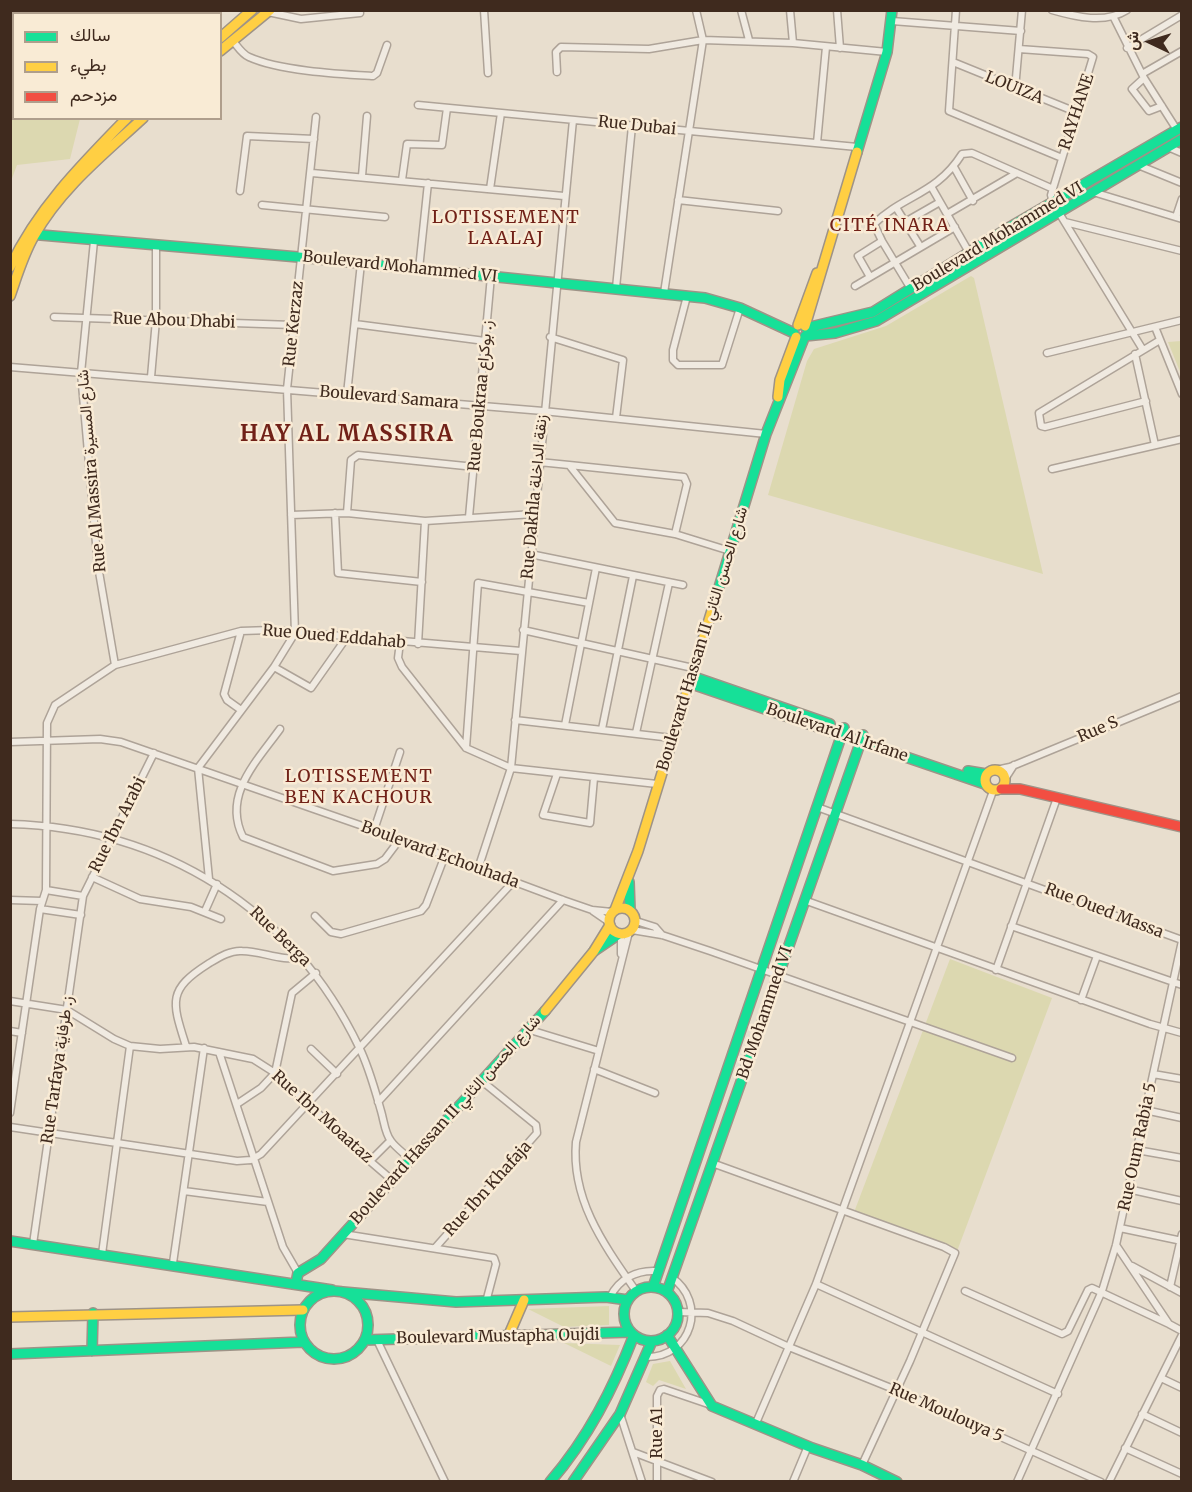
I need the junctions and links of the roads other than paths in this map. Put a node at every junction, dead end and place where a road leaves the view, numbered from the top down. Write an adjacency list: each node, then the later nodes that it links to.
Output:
1 (252, 10): 18 (main road)
2 (484, 10): 33 (street)
3 (696, 10): 19 (street)
4 (741, 10): 20 (street)
5 (790, 10): 22 (street)
6 (837, 10): 25 (street)
7 (956, 10): 16 (street)
8 (1022, 10): 17 (street)
9 (1052, 10): 15 (street)
10 (1127, 10): 15 (street)
11 (269, 11): 12 (street); 21 (main road)
12 (360, 13)
13 (894, 15): 16 (street); 30 (main road, Boulevard Hassan II شارع الحسن الثاني)
14 (1182, 15): 26 (street)
15 (1114, 18): 26 (street)
16 (955, 25): 17 (street); 31 (street)
17 (1021, 31): 28 (street)
18 (222, 36)
19 (703, 40): 20 (street); 32 (street); 48 (street)
20 (749, 40): 22 (street)
21 (233, 41): 23 (street); 27 (main road)
22 (793, 43): 24 (street)
23 (387, 45)
24 (826, 47): 25 (street); 51 (street)
25 (840, 48): 30 (street)
26 (1127, 48): 34 (street)
27 (222, 49)
28 (1019, 49): 35 (street); 39 (street, RAYHANE)
29 (1182, 51): 34 (street)
30 (887, 52): 52 (main road, Boulevard Hassan II شارع الحسن الثاني)
31 (952, 62): 35 (street, LOUIZA); 56 (street)
32 (557, 72)
33 (488, 73)
34 (1143, 76): 37 (street); 37 (street)
35 (1015, 89): 39 (street, LOUIZA)
36 (418, 105): 38 (street, Rue Dubai)
37 (1162, 106): 47 (street)
38 (447, 108): 40 (street, Rue Dubai); 62 (street)
39 (1076, 112): 56 (street, RAYHANE)
40 (501, 113): 45 (street, Rue Dubai); 67 (street)
41 (367, 116): 61 (street)
42 (316, 117): 49 (street, Rue Kerzaz)
43 (125, 120): 54 (main road)
44 (138, 120): 54 (main road)
45 (573, 120): 46 (street, Rue Dubai); 70 (street, Rue Dakhla زنقة الداخلة)
46 (632, 126): 48 (street, Rue Dubai); 103 (street)
47 (1179, 128): 76 (main road, Boulevard Mohammed VI)
48 (687, 132): 51 (street, Rue Dubai); 72 (street)
49 (314, 139): 59 (street, Rue Kerzaz); 68 (street)
50 (1182, 140): 53 (main road, Boulevard Mohammed VI)
51 (817, 144): 52 (street, Rue Dubai)
52 (857, 147): 116 (main road, Boulevard Hassan II شارع الحسن الثاني)
53 (1168, 147): 55 (street); 57 (main road, Boulevard Mohammed VI)
54 (100, 152): 86 (main road)
55 (1182, 153)
56 (1062, 158): 66 (street, RAYHANE)
57 (1138, 165): 64 (street); 69 (main road, Boulevard Mohammed VI)
58 (954, 167): 60 (street); 65 (street); 73 (street)
59 (312, 173): 61 (street); 78 (street, Rue Kerzaz)
60 (1017, 173): 66 (street); 73 (street)
61 (362, 176): 62 (street)
62 (402, 180): 63 (street)
63 (428, 183): 67 (street); 98 (street)
64 (1182, 183)
65 (932, 188): 74 (street); 77 (street)
66 (1052, 188): 76 (street, RAYHANE)
67 (490, 189): 70 (street)
68 (240, 191)
69 (1093, 192): 76 (main road, Boulevard Mohammed VI); 82 (street)
70 (564, 196): 101 (street, Rue Dakhla زنقة الداخلة)
71 (1182, 199): 82 (street)
72 (678, 200): 79 (street); 105 (street)
73 (973, 201): 80 (street)
74 (940, 202): 80 (street); 83 (street)
75 (262, 206): 78 (street)
76 (1056, 208): 84 (street); 92 (main road, Boulevard Mohammed VI); 94 (main road, Boulevard Mohammed VI)
77 (897, 209): 83 (street); 88 (street)
78 (307, 210): 81 (street); 93 (street, Rue Kerzaz)
79 (778, 211)
80 (947, 214): 85 (street)
81 (385, 217)
82 (1179, 218)
83 (905, 222): 90 (street)
84 (1065, 222): 91 (street); 117 (street)
85 (955, 227): 90 (street); 92 (street)
86 (31, 234): 87 (main road, Boulevard Mohammed VI); 97 (main road); 106 (main road)
87 (94, 241): 89 (main road, Boulevard Mohammed VI); 110 (street, Rue Al Massira شارع المسيرة)
88 (882, 241): 95 (street); 100 (street)
89 (156, 246): 93 (main road, Boulevard Mohammed VI); 111 (street)
90 (920, 246): 95 (street)
91 (1182, 251)
92 (969, 252): 94 (street); 104 (main road, Boulevard Mohammed VI)
93 (301, 257): 96 (main road, Boulevard Mohammed VI); 114 (street, Rue Kerzaz)
94 (974, 261): 116 (main road, Boulevard Mohammed VI)
95 (894, 262): 100 (street); 104 (street)
96 (361, 263): 98 (main road, Boulevard Mohammed VI); 113 (street)
97 (10, 267)
98 (419, 269): 99 (main road, Boulevard Mohammed VI)
99 (491, 276): 101 (main road, Boulevard Mohammed VI); 120 (street, Rue Boukraa ز. بوكراع)
100 (870, 277): 102 (street)
101 (556, 283): 103 (main road, Boulevard Mohammed VI); 118 (street, Rue Dakhla زنقة الداخلة)
102 (855, 286)
103 (616, 288): 105 (main road, Boulevard Mohammed VI)
104 (911, 289): 116 (main road, Boulevard Mohammed VI)
105 (664, 293): 107 (main road, Boulevard Mohammed VI)
106 (10, 296)
107 (687, 296): 108 (main road, Boulevard Mohammed VI); 108 (street)
108 (740, 308): 116 (main road, Boulevard Mohammed VI)
109 (54, 316): 110 (street, Rue Abou Dhabi)
110 (87, 317): 111 (street, Rue Abou Dhabi); 125 (street, Rue Al Massira شارع المسيرة)
111 (156, 320): 114 (street, Rue Abou Dhabi); 126 (street)
112 (1182, 320): 115 (street)
113 (355, 324): 120 (street); 128 (street)
114 (293, 325): 127 (street, Rue Kerzaz)
115 (1155, 327): 117 (street); 119 (street)
116 (800, 331): 134 (main road, Boulevard Hassan II شارع الحسن الثاني)
117 (1132, 332): 121 (street); 122 (street)
118 (550, 337): 132 (street, Rue Dakhla زنقة الداخلة); 133 (street)
119 (1160, 340): 121 (street); 129 (street)
120 (485, 341): 131 (street, Rue Boukraa ز. بوكراع)
121 (1143, 350): 123 (street)
122 (1047, 353)
123 (1135, 354): 130 (street); 130 (street)
124 (10, 367): 125 (street, Boulevard Samara)
125 (81, 373): 126 (street, Boulevard Samara); 168 (street, Rue Al Massira شارع المسيرة)
126 (151, 377): 127 (street, Boulevard Samara)
127 (287, 389): 128 (street, Boulevard Samara); 144 (street, Rue Kerzaz)
128 (347, 394): 131 (street, Boulevard Samara)
129 (1182, 394)
130 (1146, 401): 136 (street)
131 (480, 406): 132 (street, Boulevard Samara); 139 (street, Rue Boukraa ز. بوكراع)
132 (543, 411): 133 (street, Boulevard Samara); 137 (street, Rue Dakhla زنقة الداخلة)
133 (616, 418): 134 (street, Boulevard Samara)
134 (766, 434): 148 (main road, Boulevard Hassan II شارع الحسن الثاني)
135 (1182, 439): 136 (street)
136 (1155, 445): 140 (street)
137 (539, 462): 138 (street); 143 (street, Rue Dakhla زنقة الداخلة)
138 (569, 465): 147 (street); 147 (street)
139 (475, 467): 142 (street); 145 (street, Rue Boukraa ز. بوكراع)
140 (1052, 469)
141 (335, 513): 142 (street); 144 (street); 152 (street)
142 (347, 513): 146 (street)
143 (534, 513): 145 (street); 149 (street, Rue Dakhla زنقة الداخلة)
144 (291, 515): 159 (street, Rue Kerzaz)
145 (470, 517): 146 (street)
146 (425, 521): 152 (street)
147 (675, 534): 148 (street)
148 (730, 551): 170 (main road, Boulevard Hassan II شارع الحسن الثاني)
149 (530, 554): 150 (street); 155 (street, Rue Dakhla زنقة الداخلة)
150 (596, 568): 151 (street); 156 (street)
151 (633, 576): 153 (street); 165 (street)
152 (422, 582): 163 (street)
153 (669, 583): 154 (street); 167 (street)
154 (683, 585)
155 (526, 592): 156 (street); 157 (street, Rue Dakhla زنقة الداخلة); 164 (street)
156 (589, 603): 162 (street)
157 (523, 630): 162 (street); 166 (street, Rue Dakhla زنقة الداخلة)
158 (241, 631): 159 (street, Rue Oued Eddahab); 168 (street, Rue Oued Eddahab); 172 (street)
159 (295, 633): 160 (street, Rue Oued Eddahab); 169 (street)
160 (347, 637): 161 (street, Rue Oued Eddahab); 169 (street)
161 (400, 642): 163 (street, Rue Oued Eddahab); 183 (street)
162 (581, 642): 165 (street); 174 (street)
163 (418, 644): 164 (street, Rue Oued Eddahab)
164 (473, 648): 166 (street, Rue Oued Eddahab); 183 (street)
165 (616, 650): 167 (street); 176 (street)
166 (521, 651): 173 (street, Rue Dakhla زنقة الداخلة)
167 (653, 658): 170 (street); 178 (street)
168 (115, 665): 181 (street, Rue Oued Eddahab)
169 (274, 667): 172 (street)
170 (691, 676): 177 (main road, Boulevard Al Irfane); 179 (main road, Boulevard Hassan II شارع الحسن الثاني)
171 (1182, 696): 186 (street, Rue S)
172 (241, 710): 187 (street)
173 (515, 720): 174 (street); 188 (street, Rue Dakhla زنقة الداخلة)
174 (565, 725): 176 (street)
175 (280, 729): 192 (street)
176 (602, 729): 178 (street)
177 (843, 731): 180 (main road, Boulevard Al Irfane); 196 (main road, Bd Mohammed VI)
178 (636, 733): 179 (street)
179 (672, 738): 193 (main road, Boulevard Hassan II شارع الحسن الثاني)
180 (862, 738): 189 (main road, Boulevard Al Irfane); 194 (main road, Boulevard Al Irfane); 197 (main road, Bd Mohammed VI)
181 (47, 740): 182 (street, Boulevard Echouhada); 185 (street, Boulevard Echouhada); 199 (street, Rue Oued Eddahab)
182 (10, 742)
183 (466, 748): 188 (street)
184 (400, 752): 201 (street)
185 (154, 753): 187 (street, Boulevard Echouhada); 203 (street, Rue Ibn Arabi)
186 (1015, 765): 189 (street, Rue S); 194 (street)
187 (198, 768): 192 (street, Boulevard Echouhada); 209 (street)
188 (511, 768): 190 (street); 206 (street, Rue Dakhla زنقة الداخلة)
189 (991, 772): 194 (main road); 194 (main road)
190 (557, 774): 191 (street); 191 (street)
191 (594, 778): 193 (street)
192 (240, 784): 201 (street, Boulevard Echouhada); 202 (street)
193 (657, 784): 208 (main road, Boulevard Hassan II شارع الحسن الثاني)
194 (998, 785): 195 (main road); 205 (street)
195 (1057, 798): 200 (main road); 211 (street)
196 (817, 807): 197 (street, Rue Oued Massa); 236 (main road, Bd Mohammed VI)
197 (835, 813): 205 (street, Rue Oued Massa); 217 (main road, Bd Mohammed VI)
198 (10, 824): 199 (street, Rue Berga)
199 (47, 826): 203 (street, Rue Berga); 213 (street, Rue Oued Eddahab)
200 (1182, 827)
201 (374, 830): 202 (street, Boulevard Echouhada)
202 (400, 839): 204 (street, Boulevard Echouhada)
203 (112, 840): 207 (street, Rue Ibn Arabi); 209 (street, Rue Berga)
204 (444, 858): 206 (street, Boulevard Echouhada); 225 (street)
205 (969, 862): 211 (street, Rue Oued Massa); 232 (street)
206 (478, 869): 210 (street, Boulevard Echouhada)
207 (92, 877): 214 (street, Rue Ibn Arabi); 223 (street)
208 (628, 877): 221 (main road, Boulevard Hassan II شارع الحسن الثاني); 222 (main road, Boulevard Hassan II شارع الحسن الثاني)
209 (209, 879): 212 (street, Rue Berga)
210 (513, 882): 216 (street, Boulevard Echouhada); 256 (street)
211 (1026, 882): 228 (street); 231 (street, Rue Oued Massa)
212 (217, 884): 223 (street); 235 (street, Rue Berga)
213 (46, 890): 214 (street); 218 (street, Rue Oued Eddahab)
214 (83, 896): 224 (street, Rue Tarfaya ز. طرفاية)
215 (10, 900): 218 (street)
216 (563, 900): 220 (street, Boulevard Echouhada); 268 (street)
217 (804, 900): 232 (street); 239 (main road, Bd Mohammed VI)
218 (42, 901): 219 (street, Rue Oued Eddahab)
219 (40, 909): 224 (street); 244 (street, Rue Oued Eddahab)
220 (592, 910): 222 (street, Boulevard Echouhada); 227 (street, Boulevard Echouhada)
221 (630, 910): 222 (main road); 229 (main road)
222 (614, 911): 227 (main road, Boulevard Hassan II شارع الحسن الثاني)
223 (205, 912): 226 (street)
224 (81, 915): 245 (street, Rue Tarfaya ز. طرفاية)
225 (315, 916)
226 (221, 919)
227 (609, 923): 229 (main road); 233 (main road, Boulevard Hassan II شارع الحسن الثاني)
228 (1011, 926): 234 (street); 237 (street)
229 (627, 930): 230 (street); 230 (street); 233 (main road, Boulevard Hassan II شارع الحسن الثاني); 257 (street)
230 (662, 935): 236 (street)
231 (1182, 941): 240 (street, Rue Oum Rabia 5)
232 (936, 950): 237 (street); 246 (street)
233 (594, 951): 248 (main road, Boulevard Hassan II شارع الحسن الثاني)
234 (1097, 956): 240 (street); 242 (street)
235 (302, 957): 238 (street, Rue Berga); 253 (street)
236 (763, 969): 239 (street); 302 (main road, Bd Mohammed VI)
237 (996, 970): 242 (street)
238 (316, 973): 256 (street, Rue Berga); 261 (street)
239 (779, 975): 246 (street); 284 (main road, Bd Mohammed VI)
240 (1172, 983): 241 (street); 247 (street, Rue Oum Rabia 5)
241 (1182, 985)
242 (1081, 1000): 247 (street)
243 (10, 1001): 244 (street, Rue Ibn Moaataz)
244 (26, 1004): 245 (street, Rue Ibn Moaataz); 250 (street, Rue Oued Eddahab)
245 (67, 1010): 252 (street, Rue Ibn Moaataz); 275 (street, Rue Tarfaya ز. طرفاية)
246 (910, 1021): 259 (street); 290 (street)
247 (1163, 1029): 251 (street); 263 (street, Rue Oum Rabia 5)
248 (530, 1030): 257 (street); 266 (main road, Boulevard Hassan II شارع الحسن الثاني)
249 (10, 1031): 250 (street)
250 (22, 1033): 265 (street, Rue Oued Eddahab)
251 (1182, 1033)
252 (130, 1046): 253 (street, Rue Ibn Moaataz); 277 (street)
253 (186, 1046): 254 (street, Rue Ibn Moaataz)
254 (204, 1048): 258 (street, Rue Ibn Moaataz); 279 (street)
255 (310, 1049): 262 (street)
256 (360, 1049): 262 (street); 268 (street, Rue Berga)
257 (598, 1051): 260 (street)
258 (219, 1052): 261 (street, Rue Ibn Moaataz); 269 (street)
259 (1012, 1059)
260 (594, 1069): 267 (street); 305 (street)
261 (275, 1073): 269 (street); 270 (street, Rue Ibn Moaataz)
262 (337, 1074): 270 (street)
263 (1153, 1074): 264 (street); 271 (street, Rue Oum Rabia 5)
264 (1182, 1080)
265 (13, 1081): 272 (street, Rue Oued Eddahab)
266 (483, 1082): 282 (main road, Boulevard Hassan II شارع الحسن الثاني); 297 (street, Rue Ibn Khafaja)
267 (655, 1093)
268 (378, 1102): 276 (street, Rue Berga)
269 (237, 1104): 281 (street)
270 (309, 1104): 281 (street); 283 (street, Rue Ibn Moaataz)
271 (1145, 1110): 273 (street); 278 (street, Rue Oum Rabia 5)
272 (10, 1113)
273 (1182, 1118)
274 (10, 1127): 275 (street)
275 (49, 1133): 277 (street); 295 (street, Rue Tarfaya ز. طرفاية)
276 (390, 1141): 282 (street); 283 (street)
277 (118, 1143): 279 (street); 298 (street)
278 (1137, 1150): 280 (street); 286 (street, Rue Oum Rabia 5)
279 (189, 1154): 281 (street); 287 (street)
280 (1182, 1158)
281 (254, 1159): 289 (street)
282 (411, 1160): 285 (main road, Boulevard Hassan II شارع الحسن الثاني)
283 (370, 1161): 285 (street, Rue Ibn Moaataz)
284 (712, 1163): 290 (street); 303 (main road, Bd Mohammed VI)
285 (392, 1180): 292 (main road, Boulevard Hassan II شارع الحسن الثاني)
286 (1128, 1189): 288 (street); 291 (street, Rue Oum Rabia 5)
287 (184, 1191): 289 (street); 300 (street)
288 (1182, 1201)
289 (268, 1202): 304 (street)
290 (842, 1211): 306 (street); 326 (street)
291 (1120, 1228): 293 (street); 296 (street, Rue Oum Rabia 5)
292 (342, 1234): 297 (street, Rue Ibn Khafaja); 304 (main road, Boulevard Hassan II شارع الحسن الثاني)
293 (1181, 1238): 299 (street)
294 (10, 1240): 295 (main road)
295 (33, 1244): 298 (main road)
296 (1116, 1245): 301 (street); 310 (street, Rue Oum Rabia 5)
297 (435, 1248): 319 (street, Rue Ibn Khafaja)
298 (102, 1254): 300 (main road)
299 (1179, 1254): 308 (street)
300 (173, 1263): 304 (main road)
301 (1130, 1265): 308 (street); 325 (street)
302 (656, 1271): 305 (street); 307 (main road, Bd Mohammed VI)
303 (671, 1277): 314 (main road, Bd Mohammed VI); 322 (street)
304 (297, 1278): 309 (main road)
305 (627, 1278): 311 (street); 316 (street)
306 (816, 1284): 326 (street); 335 (street)
307 (653, 1287): 311 (main road); 314 (main road)
308 (1170, 1287): 315 (street)
309 (332, 1290): 313 (main road); 320 (main road)
310 (1102, 1290): 312 (street); 325 (street); 343 (street, Rue Oum Rabia 5)
311 (636, 1291): 318 (main road)
312 (965, 1291)
313 (342, 1292): 319 (main road); 331 (main road)
314 (667, 1292): 321 (main road)
315 (1182, 1293)
316 (610, 1298): 317 (main road); 318 (main road)
317 (524, 1300): 319 (main road); 330 (main road)
318 (628, 1300): 328 (main road)
319 (486, 1302)
320 (303, 1310): 323 (main road); 334 (main road)
321 (678, 1312): 322 (street, Rue Moulouya 5); 329 (main road)
322 (693, 1312): 335 (street, Rue Moulouya 5); 336 (street)
323 (93, 1313): 324 (main road); 337 (main road)
324 (10, 1317)
325 (1169, 1324): 327 (street)
326 (923, 1331): 342 (street); 343 (street)
327 (1182, 1333): 340 (street)
328 (633, 1334): 330 (main road, Boulevard Mustapha Oujdi); 333 (main road); 357 (main road)
329 (667, 1335): 333 (main road); 336 (main road)
330 (508, 1337): 332 (main road, Boulevard Mustapha Oujdi)
331 (365, 1340): 332 (main road, Boulevard Mustapha Oujdi); 334 (main road)
332 (377, 1340): 356 (street)
333 (652, 1341): 339 (main road)
334 (303, 1342): 337 (main road)
335 (789, 1347): 342 (street, Rue Moulouya 5); 347 (street)
336 (675, 1349): 339 (street); 344 (main road)
337 (92, 1351): 338 (main road)
338 (10, 1354)
339 (646, 1357): 345 (main road)
340 (1161, 1378): 341 (street); 346 (street)
341 (1182, 1388)
342 (896, 1390): 352 (street, Rue Moulouya 5); 354 (street)
343 (1058, 1394): 352 (street, Rue Oum Rabia 5)
344 (712, 1406): 347 (main road); 353 (street, Rue A1)
345 (620, 1414): 351 (street); 358 (main road)
346 (1142, 1414): 348 (street); 350 (street)
347 (756, 1423): 349 (main road)
348 (1182, 1433)
349 (808, 1446): 354 (main road); 362 (street)
350 (1125, 1448): 355 (street); 366 (street)
351 (633, 1452): 353 (street); 359 (street)
352 (1032, 1452): 364 (street, Rue Oum Rabia 5); 365 (street, Rue Moulouya 5)
353 (657, 1461): 360 (street, Rue A1); 361 (street)
354 (862, 1465): 363 (main road)
355 (1182, 1474)
356 (445, 1482)
357 (550, 1482)
358 (573, 1482)
359 (642, 1482)
360 (657, 1482)
361 (712, 1482)
362 (793, 1482)
363 (897, 1482)
364 (1017, 1482)
365 (1101, 1482)
366 (1109, 1482)

